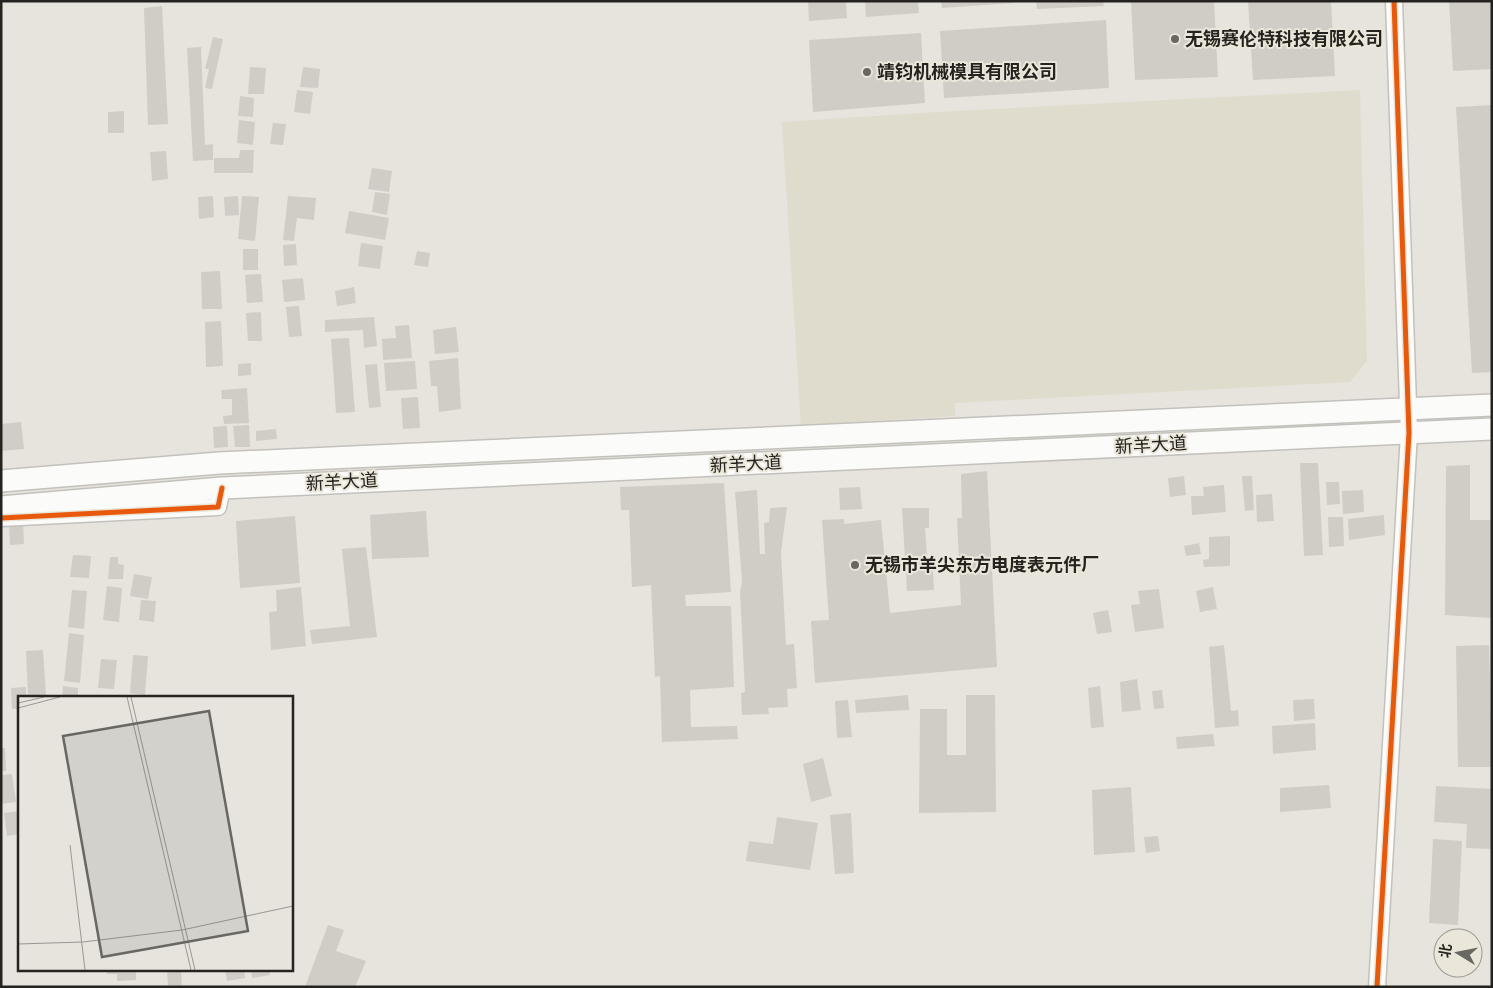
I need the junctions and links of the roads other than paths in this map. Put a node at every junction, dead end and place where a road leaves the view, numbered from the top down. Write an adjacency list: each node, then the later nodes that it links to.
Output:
1 (1394, 1): 3 (street)
2 (1492, 405): 3 (main road, 新羊大道)
3 (1409, 409): 5 (street); 6 (main road, 新羊大道)
4 (1492, 429): 5 (main road, 新羊大道)
5 (1409, 433): 7 (main road, 新羊大道); 10 (street)
6 (1, 481)
7 (222, 488): 8 (main road, 新羊大道); 9 (street)
8 (1, 507)
9 (1, 518)
10 (1377, 987)

